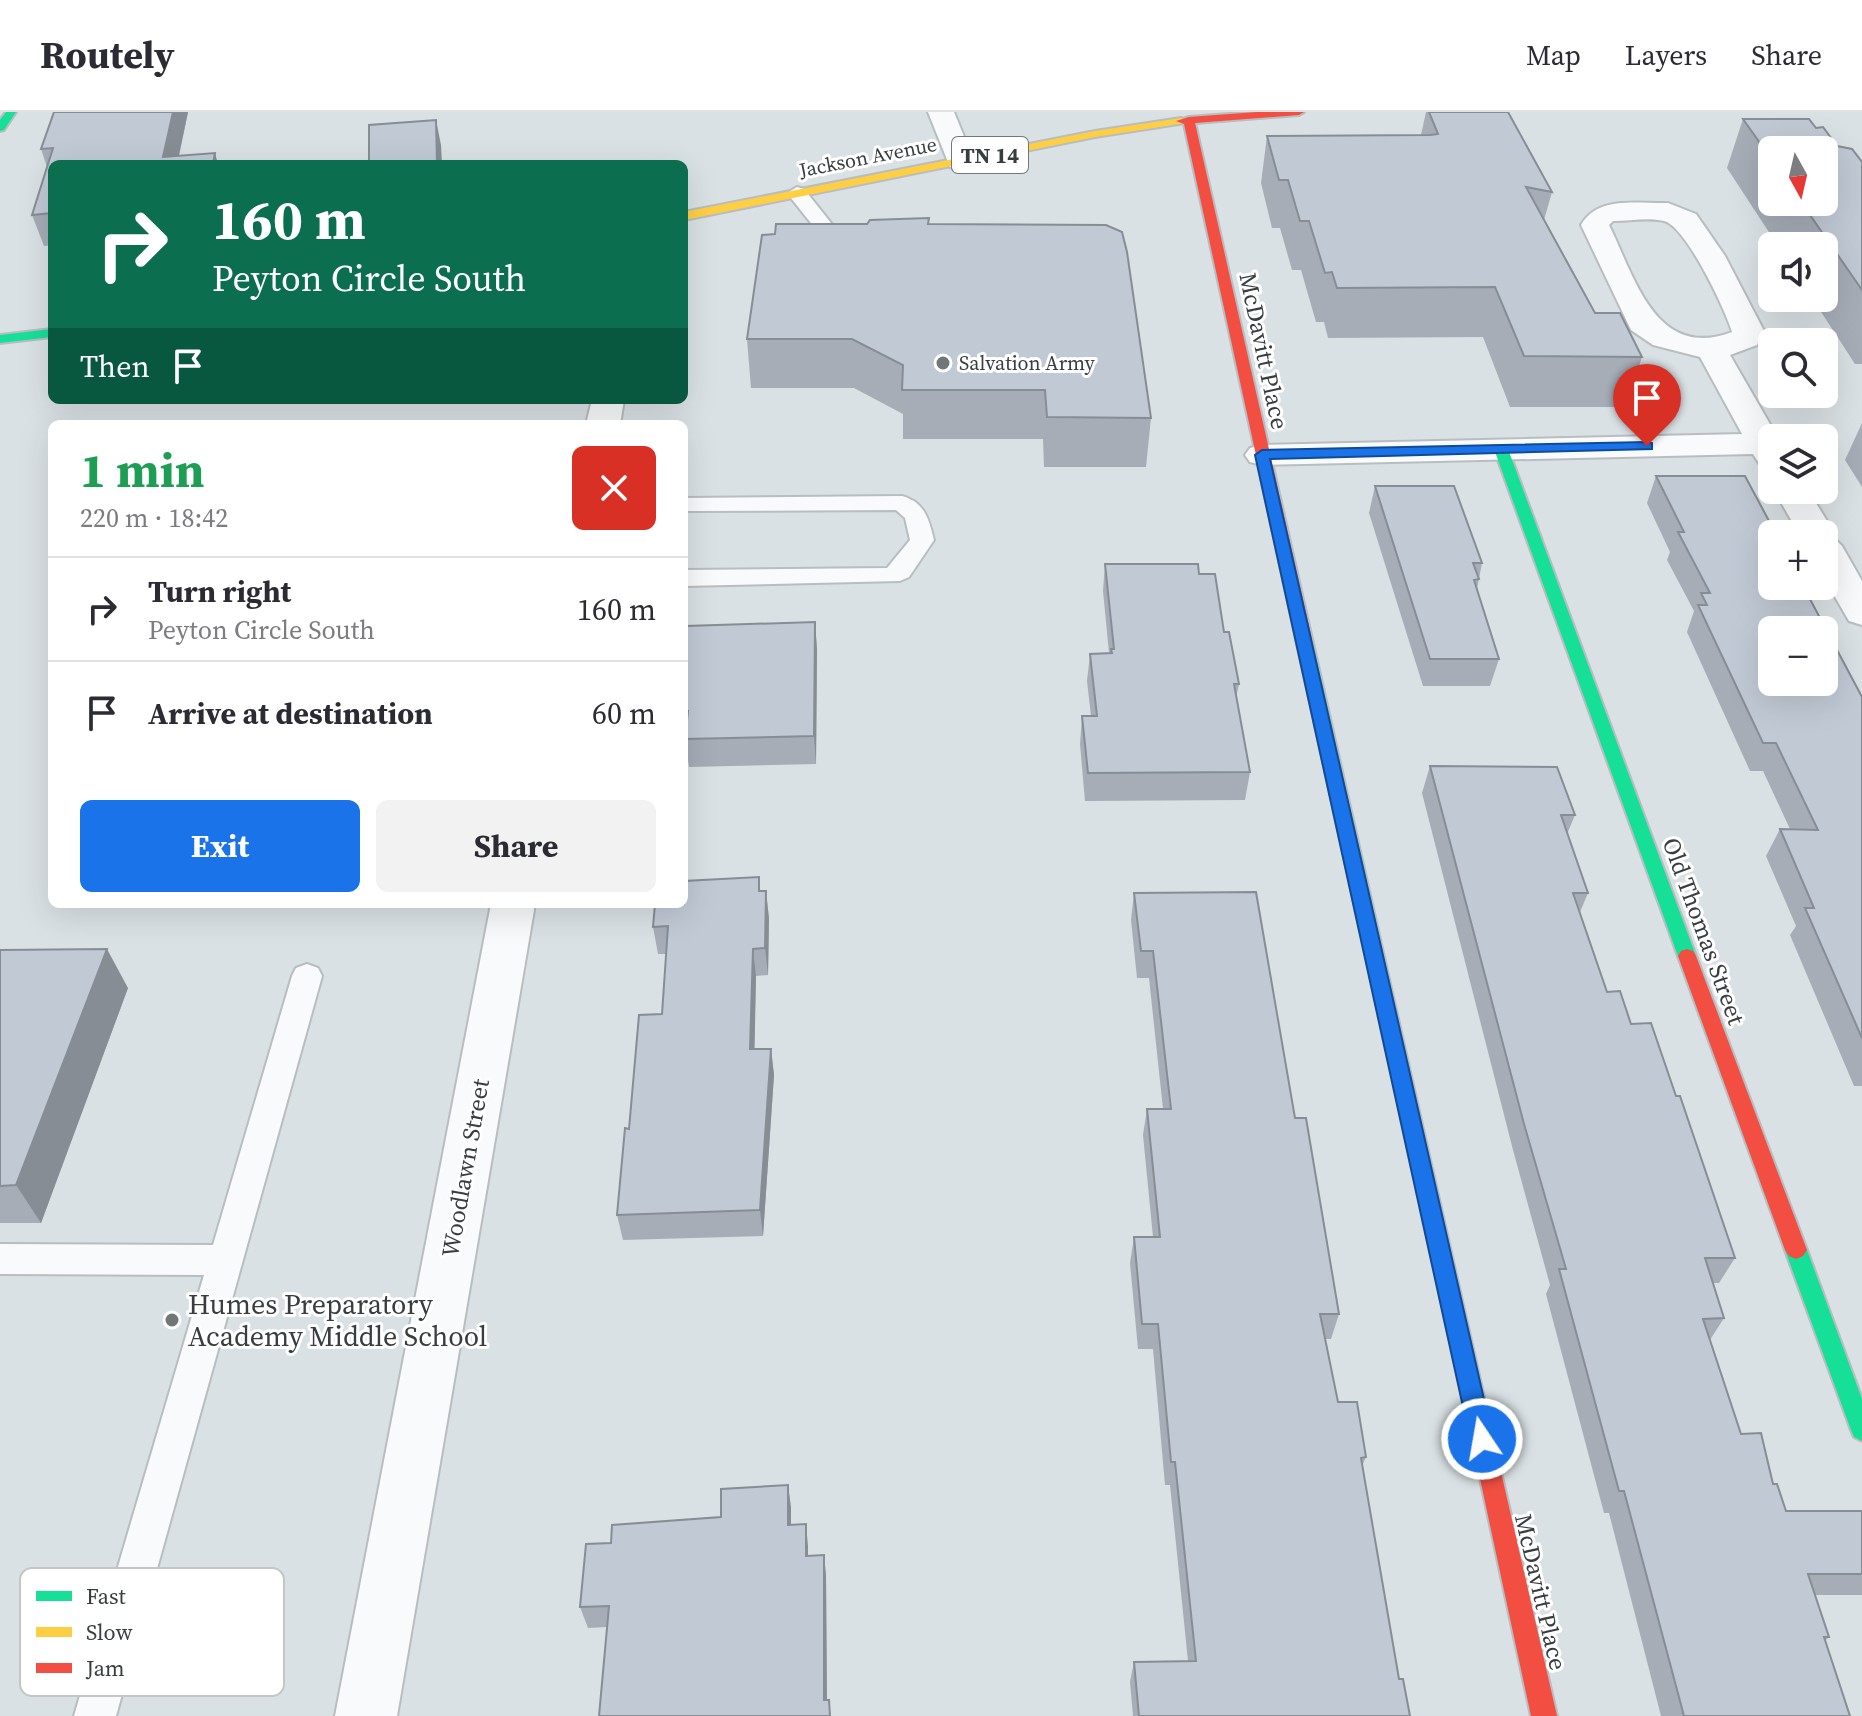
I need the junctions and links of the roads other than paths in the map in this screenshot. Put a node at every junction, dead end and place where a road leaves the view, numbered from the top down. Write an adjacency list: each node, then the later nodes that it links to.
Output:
1 (11, 112): 5 (street)
2 (941, 112): 6 (street)
3 (1299, 112): 4 (street, Jackson Avenue / TN 14)
4 (1189, 120): 6 (street, Jackson Avenue / TN 14); 16 (street, McDavitt Place)
5 (0, 128)
6 (960, 161): 7 (street, Jackson Avenue / TN 14)
7 (797, 193): 8 (street, Jackson Avenue / TN 14); 9 (lane)
8 (688, 215)
9 (872, 241)
10 (48, 333): 11 (street)
11 (0, 339)
12 (1712, 351): 12 (street); 13 (street)
13 (1758, 433)
14 (1501, 449): 15 (street); 16 (street); 25 (street, Old Thomas Street)
15 (1758, 451)
16 (1262, 455): 30 (street, McDavitt Place)
17 (688, 504): 19 (lane)
18 (1838, 568): 20 (street)
19 (688, 578)
20 (1858, 600)
21 (512, 908): 29 (street, Woodlawn Street)
22 (307, 976): 24 (lane)
23 (0, 1259): 24 (lane)
24 (225, 1260): 26 (lane)
25 (1862, 1430)
26 (137, 1568)
27 (101, 1696): 28 (lane)
28 (95, 1716)
29 (366, 1716)
30 (1544, 1716)

